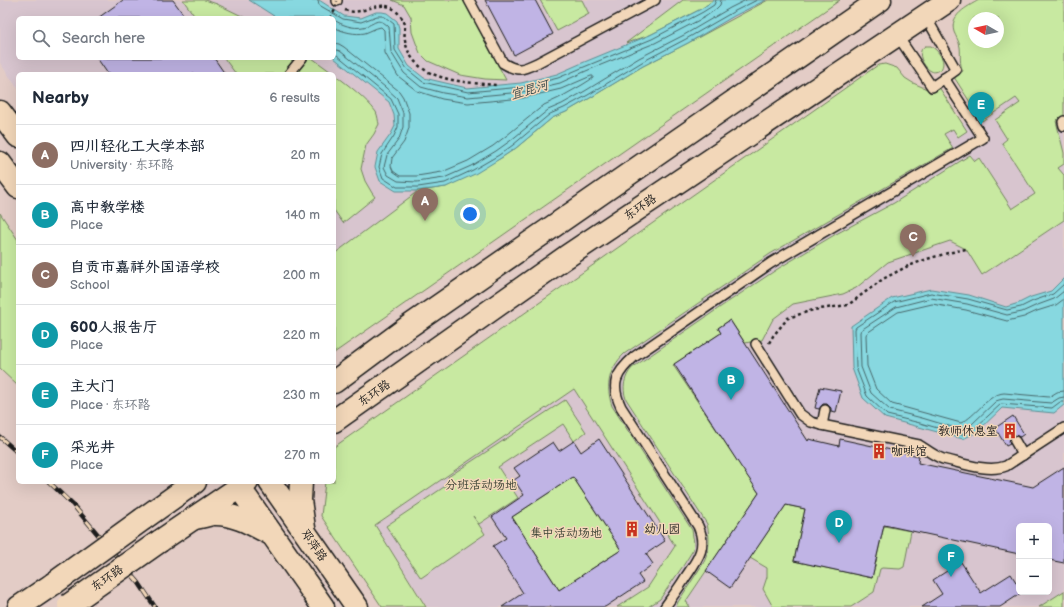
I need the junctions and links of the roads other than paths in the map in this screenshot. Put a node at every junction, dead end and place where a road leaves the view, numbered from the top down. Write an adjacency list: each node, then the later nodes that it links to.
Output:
1 (469, 0): 2 (lane)
2 (655, 0)
3 (880, 0): 17 (main road)
4 (950, 0): 5 (main road, 东环路)
5 (926, 17): 6 (main road, 东环路); 9 (lane)
6 (897, 35): 9 (lane); 19 (main road, 东环路)
7 (300, 60): 8 (lane)
8 (291, 72)
9 (944, 78): 35 (lane)
10 (0, 112): 13 (main road)
11 (1064, 121): 12 (lane)
12 (1064, 126)
13 (16, 133)
14 (0, 163): 15 (main road)
15 (16, 184)
16 (756, 344): 20 (lane)
17 (336, 381)
18 (825, 410): 20 (lane)
19 (336, 420)
20 (822, 425): 23 (lane)
21 (1064, 428): 23 (lane)
22 (1015, 441): 23 (lane)
23 (1023, 455)
24 (271, 484): 29 (main road, 邓萍路)
25 (301, 484): 29 (main road)
26 (243, 485): 28 (main road, 东环路); 30 (main road)
27 (185, 486): 32 (main road, bridge)
28 (194, 518): 30 (main road); 31 (main road, 东环路, bridge)
29 (304, 531): 34 (main road, 邓萍路)
30 (272, 534): 33 (main road)
31 (68, 606)
32 (19, 607)
33 (323, 607)
34 (357, 607)
35 (665, 607)

